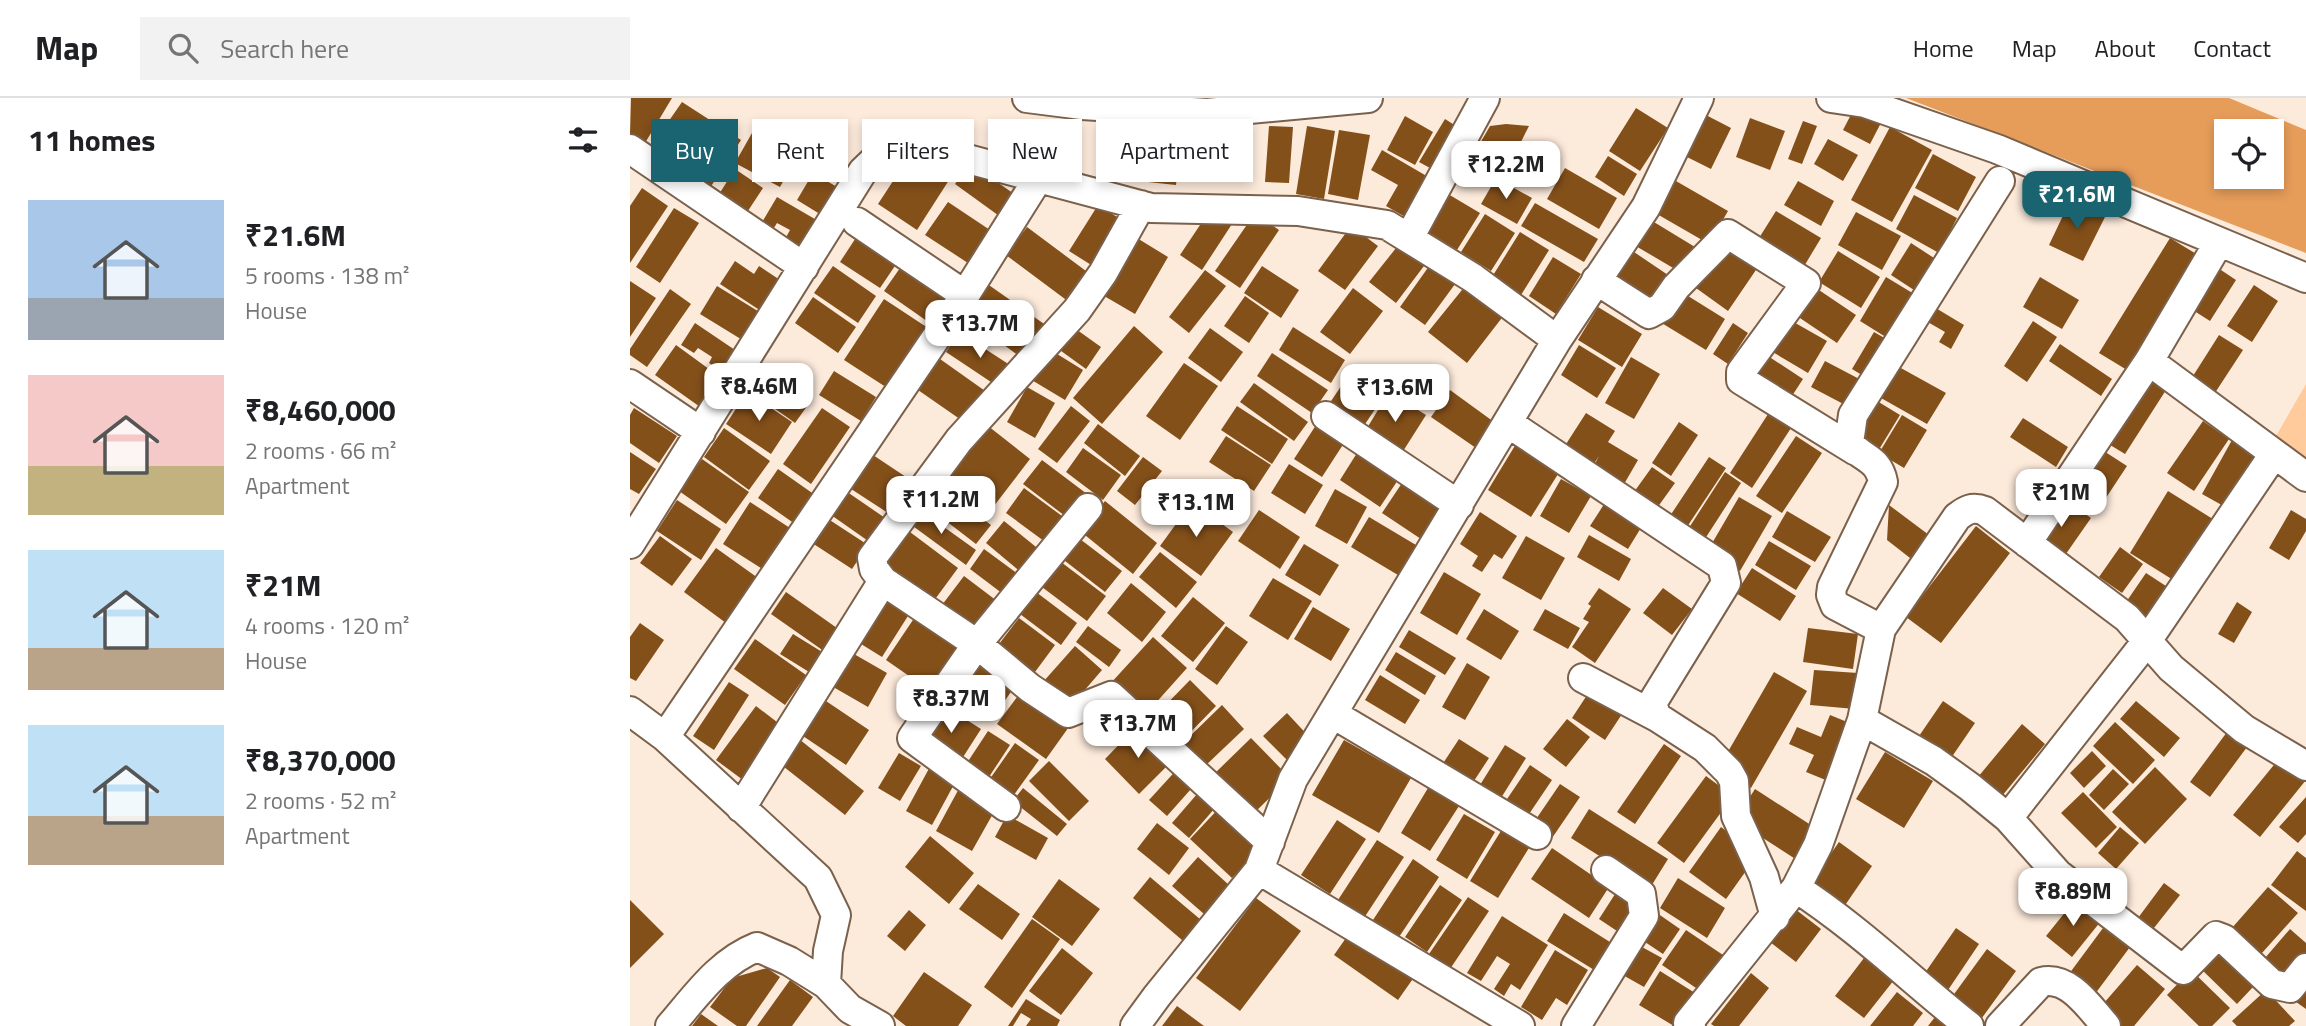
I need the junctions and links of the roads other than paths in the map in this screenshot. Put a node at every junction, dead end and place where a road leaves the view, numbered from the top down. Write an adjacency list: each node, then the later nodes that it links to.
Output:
1 (1027, 98): 2 (street)
2 (1368, 98)
3 (1485, 98): 13 (street)
4 (1699, 98): 17 (street)
5 (1832, 98): 14 (street)
6 (630, 149): 15 (street)
7 (988, 164): 15 (street)
8 (2000, 181): 25 (street)
9 (1036, 182): 18 (street)
10 (1057, 182): 11 (street)
11 (1142, 205): 13 (street); 32 (street)
12 (858, 222): 18 (street)
13 (1409, 238): 19 (street)
14 (2218, 242): 16 (street); 20 (street)
15 (804, 267): 24 (street)
16 (2306, 278)
17 (1596, 280): 19 (street); 25 (street)
18 (965, 295): 41 (street)
19 (1557, 340): 23 (street)
20 (2148, 361): 26 (street); 30 (street)
21 (630, 384): 24 (street)
22 (1326, 416): 28 (street)
23 (1508, 423): 28 (street); 39 (street)
24 (701, 432): 31 (street)
25 (1856, 451): 33 (street)
26 (2274, 454): 27 (street); 34 (street)
27 (2306, 477)
28 (1459, 505): 38 (street)
29 (1088, 508): 35 (street)
30 (2028, 543): 33 (street); 34 (street)
31 (630, 544)
32 (883, 581): 35 (street); 43 (street)
33 (1881, 629): 40 (street)
34 (2147, 642): 42 (street); 45 (street)
35 (977, 644): 44 (street); 47 (street)
36 (1583, 677): 39 (street)
37 (630, 711): 41 (street)
38 (1333, 714): 46 (street); 47 (street)
39 (1657, 717): 51 (street)
40 (1862, 720): 45 (street); 50 (street)
41 (665, 737): 43 (street)
42 (2306, 766)
43 (741, 807): 53 (street)
44 (1006, 807)
45 (2008, 817): 52 (street)
46 (1537, 835)
47 (1270, 842): 48 (street)
48 (1259, 870): 57 (street); 58 (street)
49 (1606, 870): 59 (street)
50 (1796, 888): 51 (street); 60 (street)
51 (1775, 917): 54 (street)
52 (2306, 968)
53 (826, 984): 55 (street); 56 (street)
54 (1687, 1025)
55 (670, 1026)
56 (880, 1026)
57 (1135, 1026)
58 (1520, 1026)
59 (1576, 1026)
60 (1969, 1026)
61 (2000, 1026): 62 (street)
62 (2106, 1026)

